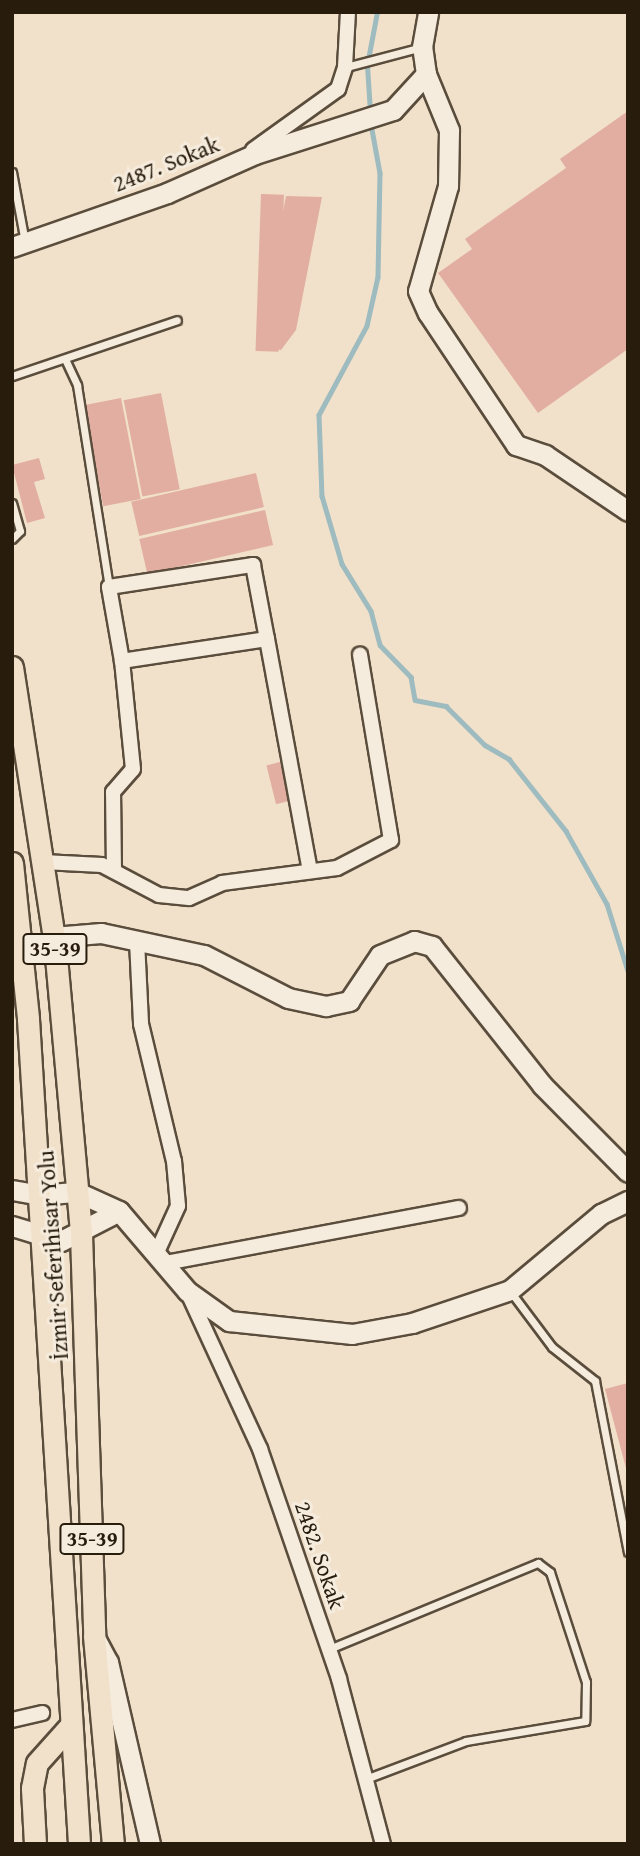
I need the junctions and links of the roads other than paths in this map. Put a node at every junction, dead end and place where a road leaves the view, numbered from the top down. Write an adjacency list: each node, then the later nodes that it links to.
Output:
1 (348, 12): 4 (street)
2 (428, 12): 3 (street)
3 (422, 47): 4 (lane); 5 (street)
4 (345, 67): 6 (street)
5 (426, 74): 6 (street, 2487. Sokak); 13 (street)
6 (235, 163): 8 (street, 2487. Sokak)
7 (12, 172): 8 (lane)
8 (18, 245)
9 (177, 320): 10 (lane)
10 (65, 359): 11 (lane); 15 (lane)
11 (12, 376)
12 (12, 503): 14 (lane)
13 (628, 511)
14 (12, 538)
15 (109, 587): 16 (street); 18 (street)
16 (267, 639): 18 (street); 23 (street)
17 (360, 655): 23 (street)
18 (122, 661): 22 (street)
19 (12, 667): 20 (main road, İzmir Seferihisar Yolu / 35-39)
20 (43, 862): 22 (street); 24 (main road, İzmir Seferihisar Yolu / 35-39)
21 (12, 863): 26 (main road, İzmir Seferihisar Yolu / 35-39)
22 (114, 871): 23 (street)
23 (310, 871)
24 (53, 937): 25 (street); 29 (main road, İzmir Seferihisar Yolu / 35-39)
25 (137, 941): 27 (street); 37 (street)
26 (18, 964): 30 (main road, İzmir Seferihisar Yolu / 35-39)
27 (628, 1172)
28 (12, 1190): 30 (street)
29 (77, 1192): 30 (street); 33 (street); 35 (main road, İzmir Seferihisar Yolu / 35-39)
30 (39, 1195): 36 (main road, İzmir Seferihisar Yolu / 35-39)
31 (628, 1201): 38 (street)
32 (459, 1208): 37 (street)
33 (119, 1211): 35 (street); 37 (street)
34 (12, 1226): 36 (street)
35 (81, 1234): 36 (street); 41 (main road, İzmir Seferihisar Yolu / 35-39)
36 (40, 1239): 45 (main road, İzmir Seferihisar Yolu / 35-39)
37 (161, 1258): 39 (street)
38 (510, 1290): 39 (street); 40 (lane)
39 (187, 1291): 42 (street, 2482. Sokak)
40 (628, 1552)
41 (94, 1636): 49 (main road, İzmir Seferihisar Yolu / 35-39); 50 (street)
42 (329, 1649): 46 (street, 2482. Sokak); 46 (lane)
43 (42, 1713): 44 (street)
44 (12, 1720)
45 (71, 1726): 47 (main road); 48 (main road, İzmir Seferihisar Yolu / 35-39)
46 (368, 1778): 51 (street, 2482. Sokak)
47 (35, 1844)
48 (79, 1844)
49 (113, 1844)
50 (150, 1844)
51 (383, 1844)

